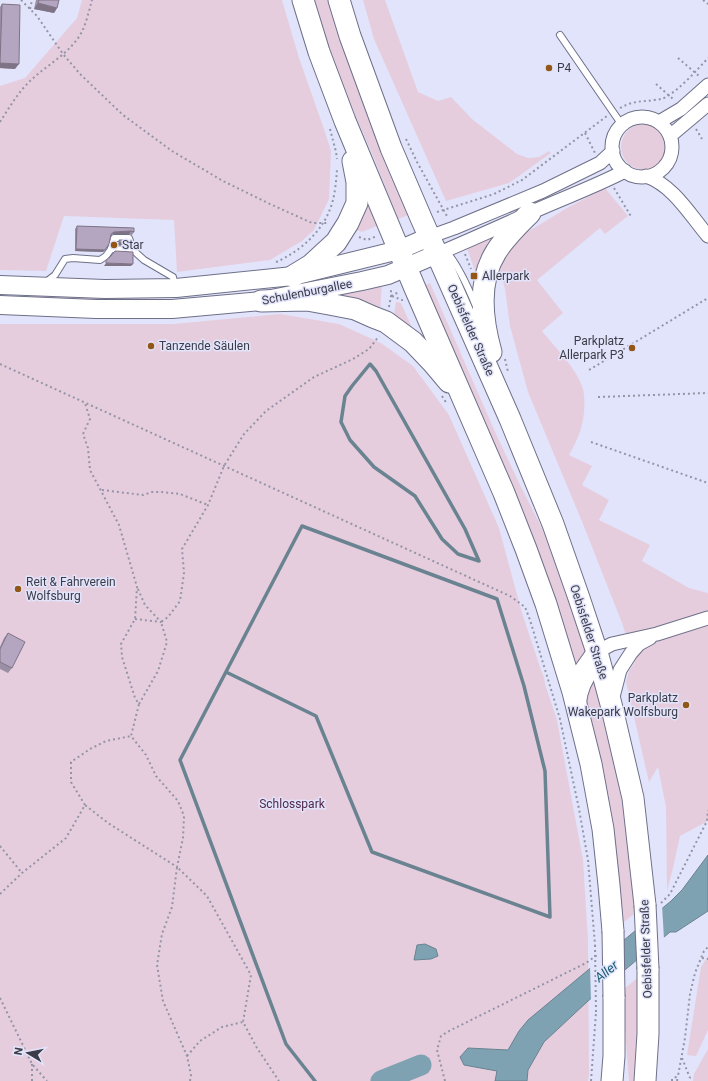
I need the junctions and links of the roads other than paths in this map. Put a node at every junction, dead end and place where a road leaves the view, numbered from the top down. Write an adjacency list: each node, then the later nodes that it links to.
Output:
1 (302, 0): 7 (main road)
2 (339, 0): 17 (main road, Oebisfelder Straße)
3 (560, 35): 8 (lane)
4 (706, 83): 6 (street)
5 (708, 104): 9 (street)
6 (659, 122): 8 (street); 9 (street)
7 (337, 123): 20 (main road); 21 (main road)
8 (622, 125): 10 (street)
9 (670, 136): 11 (street)
10 (613, 152): 12 (street); 17 (street)
11 (666, 165): 13 (street); 14 (street)
12 (625, 171): 13 (street); 15 (street)
13 (646, 176): 14 (street)
14 (680, 201): 16 (street)
15 (530, 213): 17 (street); 28 (main road)
16 (708, 236)
17 (433, 245): 20 (street, Schulenburgallee); 28 (lane); 30 (main road, Oebisfelder Straße)
18 (111, 249): 19 (lane); 19 (lane); 23 (lane)
19 (133, 250): 24 (lane)
20 (403, 259): 21 (street, Schulenburgallee); 25 (street, Schulenburgallee); 29 (main road)
21 (293, 276): 24 (street, Schulenburgallee)
22 (0, 285): 23 (street, Schulenburgallee)
23 (42, 286): 24 (street, Schulenburgallee)
24 (176, 288): 27 (street)
25 (260, 302): 27 (street, Schulenburgallee); 29 (main road)
26 (0, 305): 27 (street, Schulenburgallee)
27 (172, 309)
28 (484, 326): 30 (main road)
29 (456, 403): 34 (main road)
30 (510, 419): 33 (main road, Oebisfelder Straße)
31 (708, 618): 32 (street)
32 (657, 634): 33 (street); 35 (street)
33 (597, 652): 34 (street); 35 (main road, Oebisfelder Straße); 36 (street)
34 (573, 692): 36 (main road)
35 (612, 704): 38 (main road, Oebisfelder Straße, bridge)
36 (578, 712): 37 (main road, bridge)
37 (612, 1081)
38 (645, 1081)

